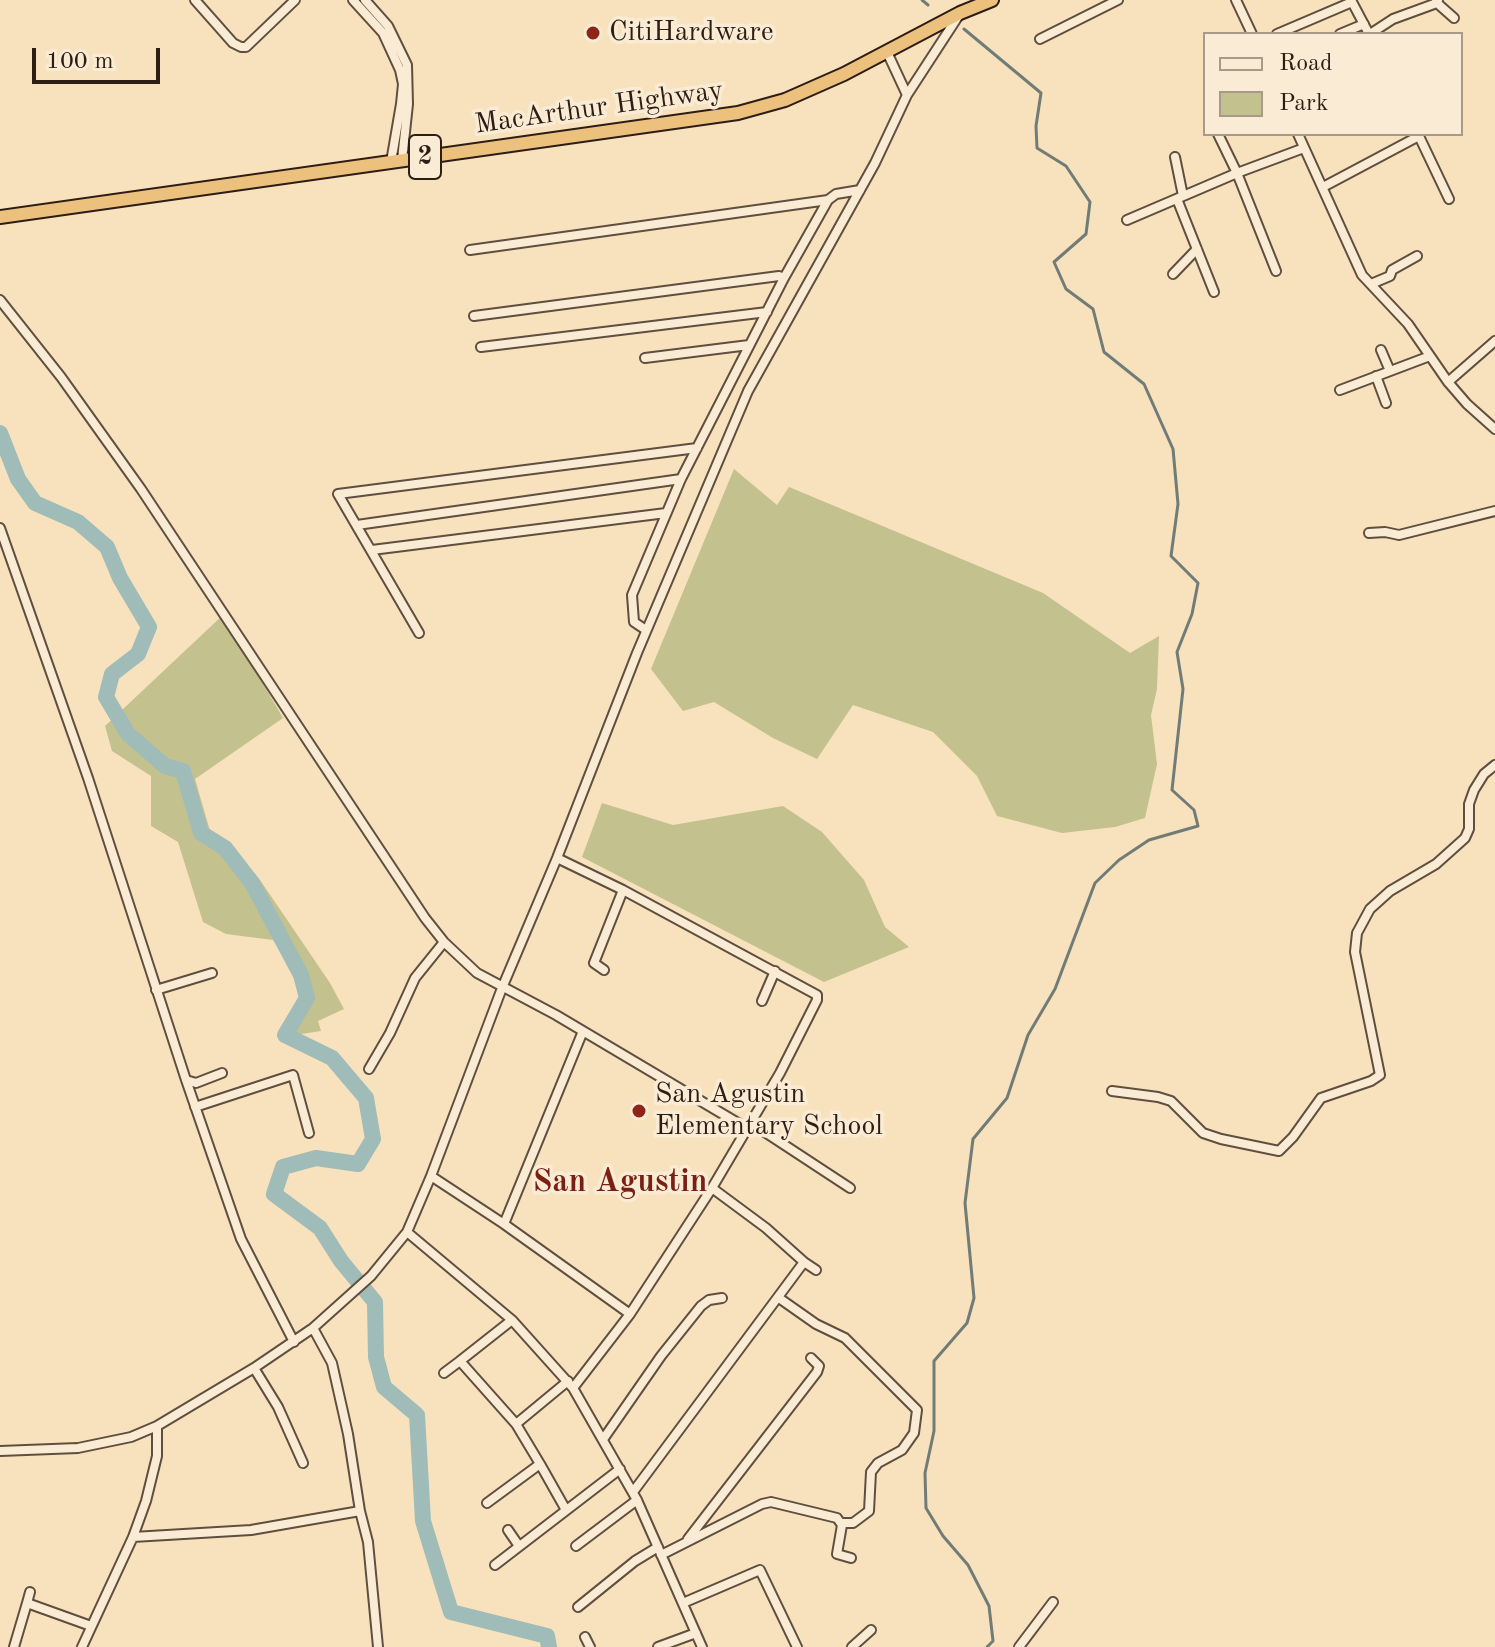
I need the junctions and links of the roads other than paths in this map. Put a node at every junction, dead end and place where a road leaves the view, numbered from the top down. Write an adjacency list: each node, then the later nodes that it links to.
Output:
1 (195, 0): 2 (street)
2 (295, 0)
3 (353, 0): 9 (street)
4 (992, 0): 10 (highway, MacArthur Highway / 2)
5 (1118, 0): 19 (street)
6 (1236, 0): 14 (street)
7 (1352, 1): 13 (street); 15 (street)
8 (1438, 1): 12 (street); 18 (street)
9 (366, 4): 28 (street)
10 (976, 4): 11 (highway, MacArthur Highway / 2)
11 (960, 13): 20 (highway, MacArthur Highway / 2); 21 (street)
12 (1454, 18)
13 (1364, 24): 16 (street); 17 (street)
14 (1251, 32)
15 (1282, 32)
16 (1345, 32)
17 (1369, 32)
18 (1374, 32)
19 (1040, 39)
20 (887, 52): 21 (street); 28 (highway, MacArthur Highway / 2)
21 (907, 95): 31 (street)
22 (1219, 136): 29 (street)
23 (1299, 136): 26 (street)
24 (1416, 136): 30 (street)
25 (1418, 136): 33 (street)
26 (1304, 148): 29 (street); 30 (street)
27 (1175, 157): 32 (street)
28 (396, 161): 35 (highway, MacArthur Highway / 2)
29 (1237, 173): 32 (street); 40 (street)
30 (1323, 187): 43 (street)
31 (860, 190): 34 (street); 68 (street)
32 (1180, 198): 36 (street); 37 (street)
33 (1449, 199)
34 (828, 200): 38 (street); 42 (street)
35 (0, 217)
36 (1127, 220)
37 (1197, 249): 41 (street); 44 (street)
38 (470, 250)
39 (1417, 256): 43 (street)
40 (1276, 271)
41 (1173, 274)
42 (784, 278): 46 (street); 47 (street)
43 (1371, 284): 52 (street)
44 (1214, 292)
45 (0, 300): 73 (street)
46 (767, 312): 49 (street); 50 (street)
47 (474, 316)
48 (1495, 341): 56 (street)
49 (749, 345): 53 (street); 60 (street)
50 (481, 347)
51 (1381, 350): 54 (street)
52 (1430, 356): 54 (street); 56 (street)
53 (645, 358)
54 (1390, 371): 55 (street)
55 (1376, 376): 57 (street); 58 (street)
56 (1448, 382): 59 (street)
57 (1340, 390)
58 (1386, 403)
59 (1495, 429)
60 (697, 448): 61 (street); 64 (street)
61 (681, 479): 63 (street); 64 (street)
62 (1495, 511): 66 (street)
63 (666, 513): 67 (street); 68 (street)
64 (357, 525): 67 (street)
65 (0, 528): 78 (street)
66 (1369, 533)
67 (372, 550): 69 (street)
68 (646, 630): 71 (street)
69 (419, 633)
70 (1495, 765): 84 (street)
71 (557, 858): 72 (street); 77 (street)
72 (623, 890): 74 (street); 75 (street)
73 (444, 942): 77 (street); 81 (street)
74 (604, 970)
75 (775, 971): 79 (street); 86 (street)
76 (212, 973): 78 (street)
77 (502, 988): 80 (street); 88 (street)
78 (156, 990): 83 (street)
79 (762, 1001)
80 (583, 1031): 86 (street); 91 (street)
81 (369, 1069)
82 (222, 1073): 83 (street)
83 (186, 1080): 85 (street)
84 (1112, 1091)
85 (195, 1107): 87 (street); 100 (street)
86 (750, 1126): 89 (street); 90 (street)
87 (309, 1133)
88 (431, 1176): 91 (street); 92 (street)
89 (712, 1188): 93 (street); 97 (street)
90 (850, 1188)
91 (504, 1224): 97 (street)
92 (407, 1232): 98 (street); 99 (street)
93 (804, 1262): 94 (street); 96 (street)
94 (816, 1270)
95 (722, 1298): 108 (street)
96 (779, 1298): 113 (street); 117 (street)
97 (630, 1314): 105 (street)
98 (512, 1320): 102 (street); 105 (street)
99 (313, 1328): 100 (street); 116 (street)
100 (294, 1342): 103 (street)
101 (811, 1358): 120 (street)
102 (460, 1361): 104 (street); 106 (street)
103 (254, 1368): 107 (street); 110 (street)
104 (444, 1373)
105 (570, 1384): 106 (street); 108 (street)
106 (516, 1424): 111 (street)
107 (157, 1426): 109 (street); 119 (street)
108 (604, 1438): 112 (street)
109 (0, 1451)
110 (303, 1463)
111 (540, 1464): 114 (street); 115 (street)
112 (620, 1469): 113 (street); 115 (street)
113 (635, 1496): 122 (street); 123 (street)
114 (487, 1503)
115 (566, 1510): 121 (street)
116 (360, 1511): 119 (street); 137 (street)
117 (842, 1523): 120 (street); 124 (street)
118 (508, 1530): 121 (street)
119 (133, 1537): 131 (street)
120 (685, 1543): 123 (street)
121 (519, 1546): 125 (street)
122 (576, 1546)
123 (660, 1551): 129 (street); 130 (street)
124 (851, 1558)
125 (495, 1565)
126 (30, 1592): 128 (street)
127 (1053, 1602): 143 (street)
128 (27, 1603): 131 (street); 135 (street)
129 (683, 1603): 133 (street); 141 (street)
130 (578, 1607)
131 (91, 1626): 136 (street)
132 (871, 1630): 142 (street)
133 (696, 1633): 139 (street); 140 (street)
134 (585, 1637): 138 (street)
135 (14, 1647)
136 (82, 1647)
137 (378, 1647)
138 (590, 1647)
139 (658, 1647)
140 (702, 1647)
141 (797, 1647)
142 (852, 1647)
143 (1019, 1647)

